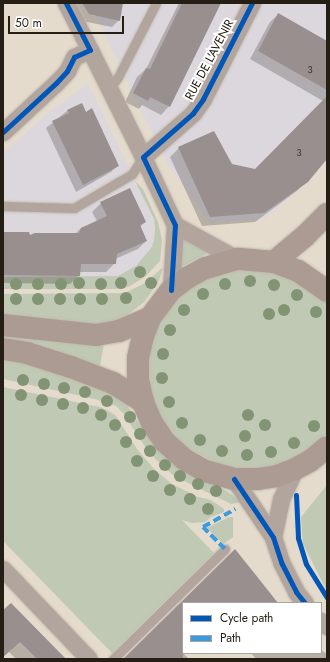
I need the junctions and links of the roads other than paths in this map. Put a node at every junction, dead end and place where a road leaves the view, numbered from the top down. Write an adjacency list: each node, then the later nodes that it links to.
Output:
1 (66, 3): 4 (street)
2 (156, 3): 5 (lane)
3 (252, 3): 7 (street, RUE DE L'AVENIR)
4 (90, 50): 5 (street); 6 (street)
5 (109, 90): 7 (street)
6 (3, 132)
7 (143, 156): 8 (lane); 10 (street)
8 (3, 206)
9 (327, 214): 12 (main road)
10 (174, 224): 11 (street); 13 (street)
11 (237, 259): 12 (main road); 13 (main road)
12 (274, 262): 14 (main road)
13 (171, 290): 15 (main road)
14 (327, 291)
15 (150, 318): 16 (main road); 18 (main road)
16 (3, 325)
17 (3, 349): 18 (main road)
18 (143, 402): 21 (main road)
19 (327, 447): 20 (main road)
20 (295, 469): 21 (main road); 22 (street)
21 (234, 479): 22 (street)
22 (273, 537): 25 (street)
23 (226, 549): 27 (lane)
24 (3, 569): 26 (street)
25 (304, 602)
26 (89, 659)
27 (112, 659)

